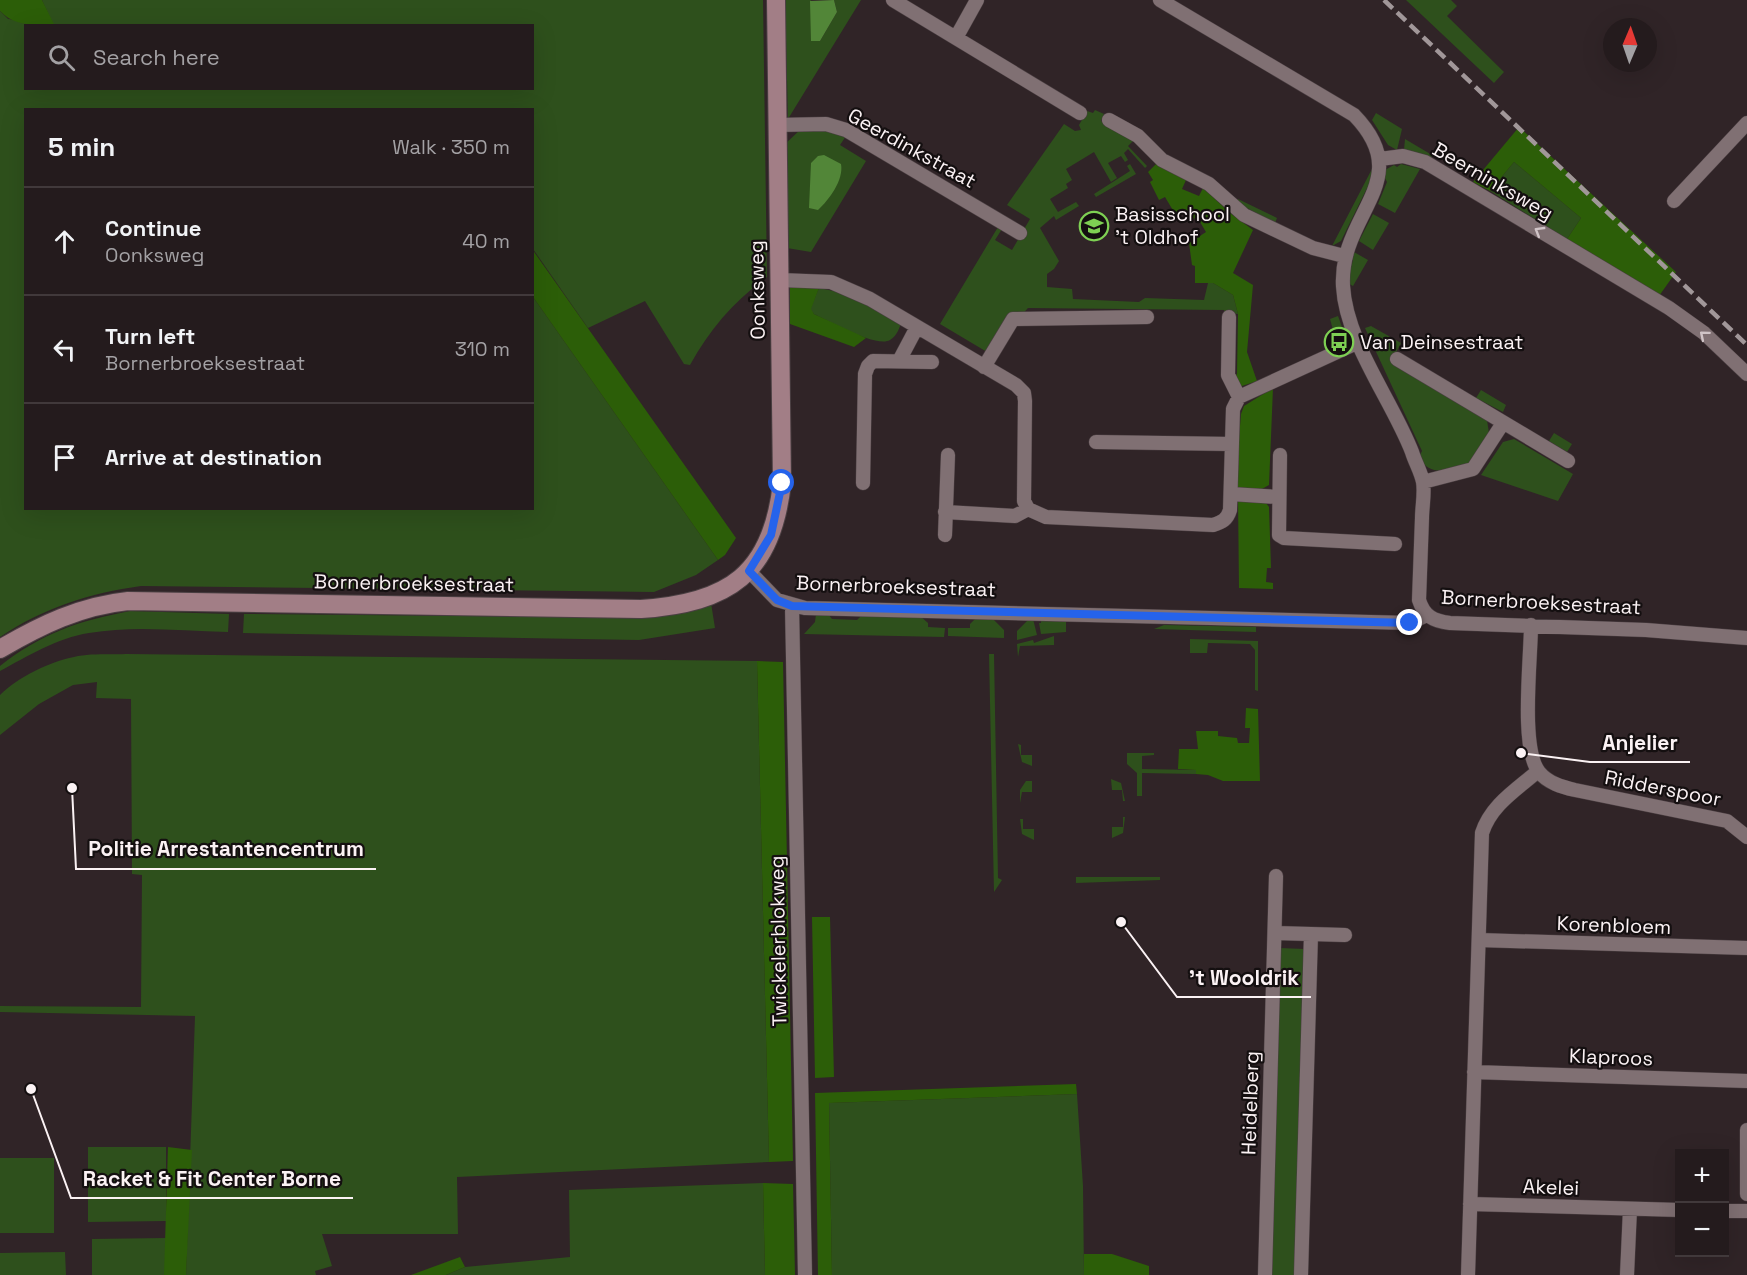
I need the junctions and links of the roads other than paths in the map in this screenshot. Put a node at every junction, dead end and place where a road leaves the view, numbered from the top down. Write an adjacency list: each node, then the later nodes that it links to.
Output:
1 (776, 0): 9 (main road, Oonksweg)
2 (893, 0): 5 (street)
3 (977, 0): 5 (street)
4 (1160, 0): 10 (street)
5 (957, 36): 6 (street)
6 (1080, 113)
7 (1109, 120): 13 (street)
8 (1747, 123): 11 (street)
9 (777, 125): 12 (street, Geerdinkstraat); 14 (main road, Oonksweg)
10 (1380, 159): 13 (street); 23 (street, Beerninksweg, one-way to 10)
11 (1674, 201)
12 (1020, 233)
13 (1344, 256): 18 (street)
14 (780, 280): 17 (street); 39 (main road, Oonksweg)
15 (1147, 317): 22 (street)
16 (1229, 317): 24 (street)
17 (917, 327): 20 (street); 22 (street)
18 (1359, 342): 24 (street); 31 (street)
19 (1397, 359): 25 (street)
20 (899, 361): 21 (street); 32 (street)
21 (932, 362)
22 (984, 367): 35 (street)
23 (1747, 374)
24 (1239, 397): 27 (street)
25 (1503, 423): 30 (street); 31 (street)
26 (1096, 442): 27 (street)
27 (1232, 444): 33 (street)
28 (948, 455): 36 (street)
29 (1280, 455): 34 (street)
30 (1568, 461)
31 (1423, 482): 41 (street)
32 (863, 483)
33 (1231, 494): 34 (street); 35 (street)
34 (1278, 497): 38 (street)
35 (1028, 509): 36 (street)
36 (945, 512): 37 (street)
37 (945, 535)
38 (1395, 544)
39 (749, 571): 40 (street, Bornerbroeksestraat); 44 (main road, Bornerbroeksestraat)
40 (792, 606): 41 (street, Bornerbroeksestraat); 63 (street, Twickelerblokweg)
41 (1427, 615): 42 (street, Bornerbroeksestraat)
42 (1532, 625): 43 (street, Bornerbroeksestraat); 45 (street)
43 (1747, 638)
44 (0, 649)
45 (1538, 771): 46 (street, Ridderspoor); 51 (street)
46 (1747, 835)
47 (1275, 876): 48 (street, Heidelberg)
48 (1275, 933): 49 (street); 64 (street, Heidelberg)
49 (1311, 934): 50 (street); 65 (street)
50 (1345, 934)
51 (1479, 940): 52 (street, Korenbloem); 53 (street)
52 (1747, 948)
53 (1474, 1072): 54 (street, Klaproos); 58 (street)
54 (1747, 1081)
55 (1747, 1130): 56 (street)
56 (1747, 1136): 57 (street)
57 (1747, 1194)
58 (1470, 1204): 59 (street, Akelei); 66 (street)
59 (1630, 1209): 60 (street, Akelei); 67 (street)
60 (1675, 1210)
61 (1729, 1211): 62 (street)
62 (1747, 1211)
63 (805, 1275)
64 (1265, 1275)
65 (1301, 1275)
66 (1468, 1275)
67 (1627, 1275)

